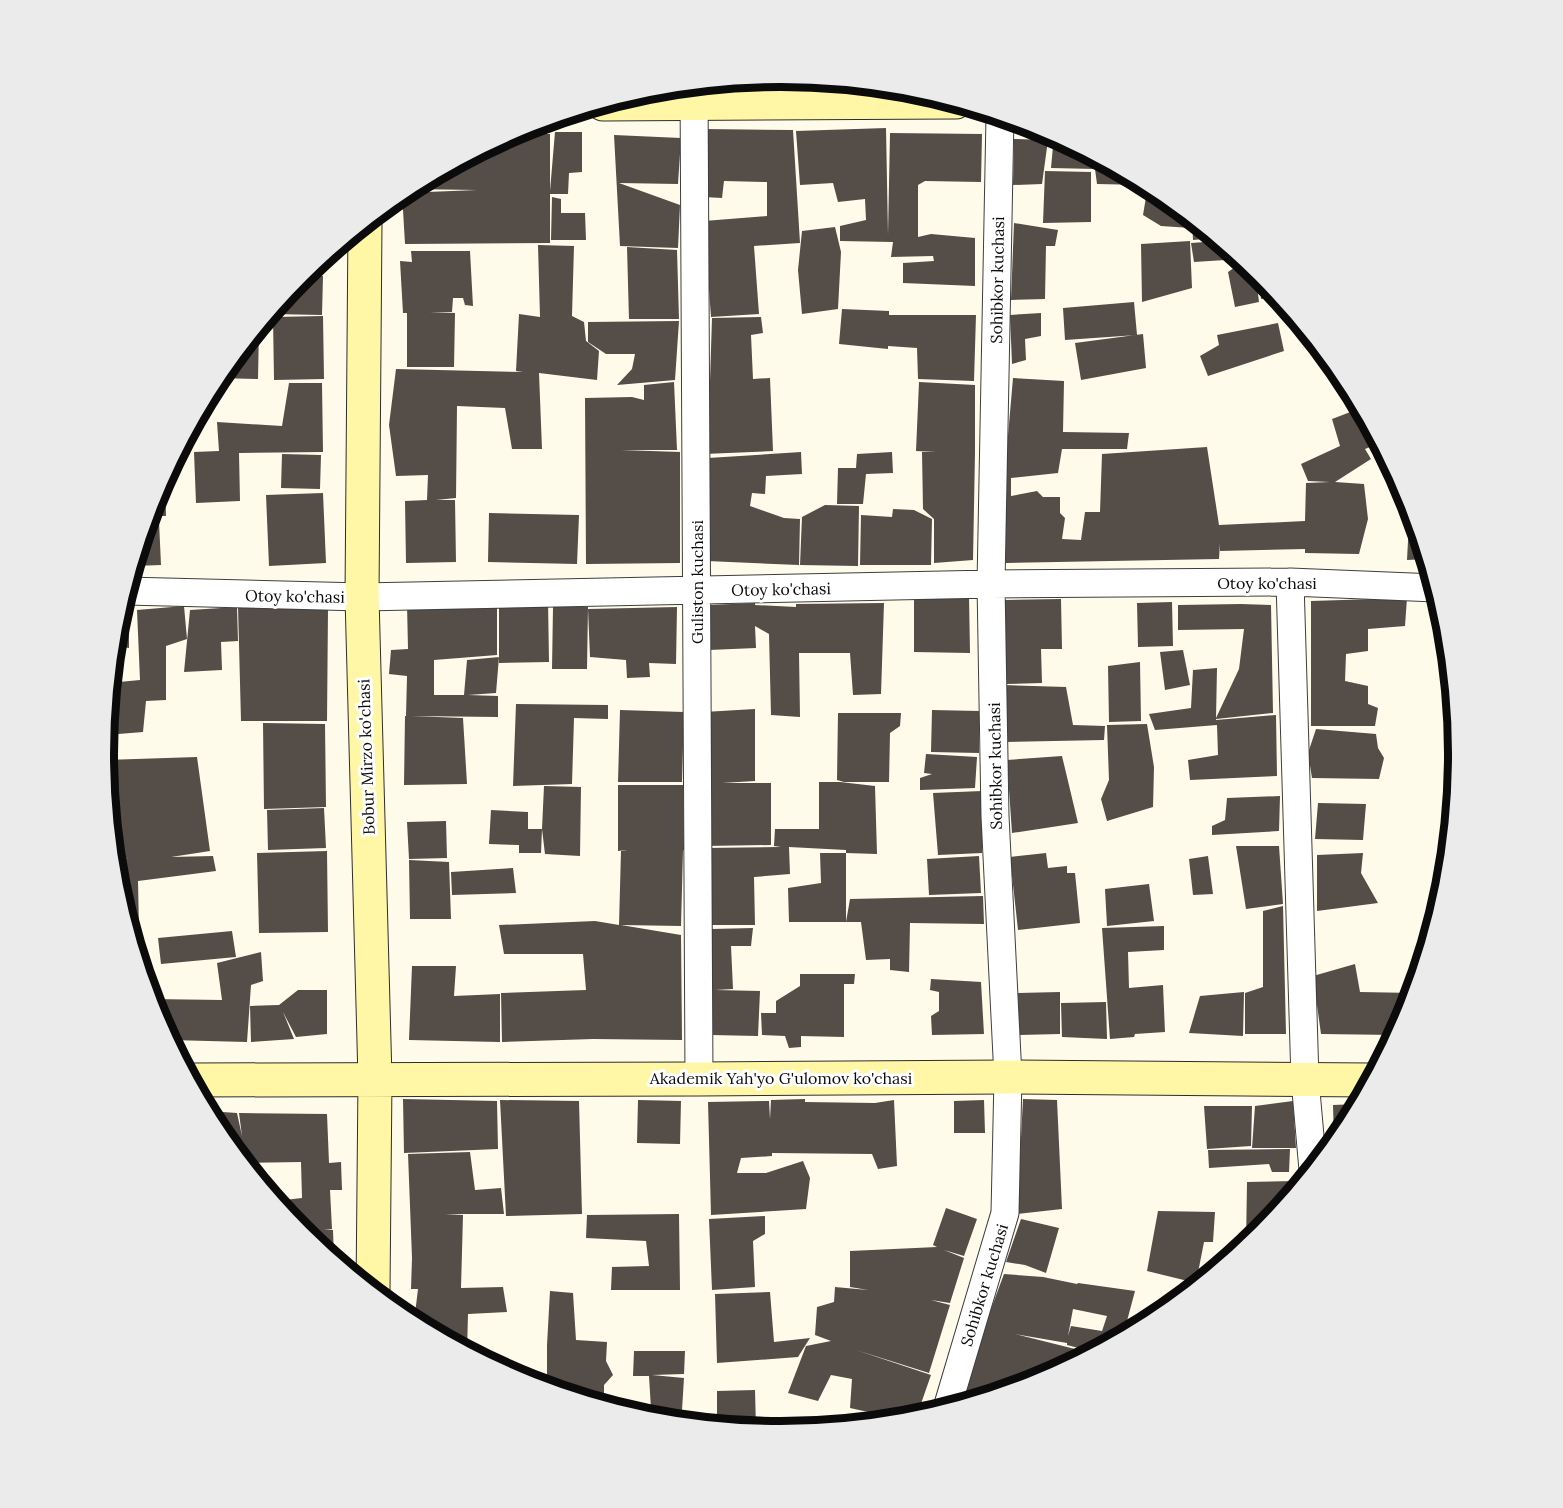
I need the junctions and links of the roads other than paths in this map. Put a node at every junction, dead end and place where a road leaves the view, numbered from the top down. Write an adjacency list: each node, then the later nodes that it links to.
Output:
1 (694, 94): 2 (street); 3 (street); 10 (street, Guliston kuchasi)
2 (675, 96)
3 (915, 101)
4 (1000, 124): 7 (street, Sohibkor kuchasi)
5 (365, 234): 11 (street, Bobur Mirzo ko'chasi)
6 (1290, 582): 7 (street, Otoy ko'chasi); 8 (street, Otoy ko'chasi); 16 (street)
7 (992, 584): 10 (street, Otoy ko'chasi); 12 (street, Sohibkor kuchasi)
8 (1428, 588)
9 (135, 591): 11 (street, Otoy ko'chasi)
10 (697, 591): 11 (street, Otoy ko'chasi); 14 (street, Guliston kuchasi)
11 (362, 597): 13 (street, Bobur Mirzo ko'chasi)
12 (1008, 1077): 14 (street, Akademik Yah'yo G'ulomov ko'chasi); 16 (street, Akademik Yah'yo G'ulomov ko'chasi); 20 (street, Sohibkor kuchasi)
13 (375, 1079): 14 (street, Akademik Yah'yo G'ulomov ko'chasi); 15 (street, Akademik Yah'yo G'ulomov ko'chasi); 19 (street, Bobur Mirzo ko'chasi)
14 (699, 1079)
15 (200, 1080)
16 (1305, 1080): 17 (street, Akademik Yah'yo G'ulomov ko'chasi); 18 (street)
17 (1363, 1080)
18 (1312, 1159)
19 (373, 1281)
20 (950, 1399)

